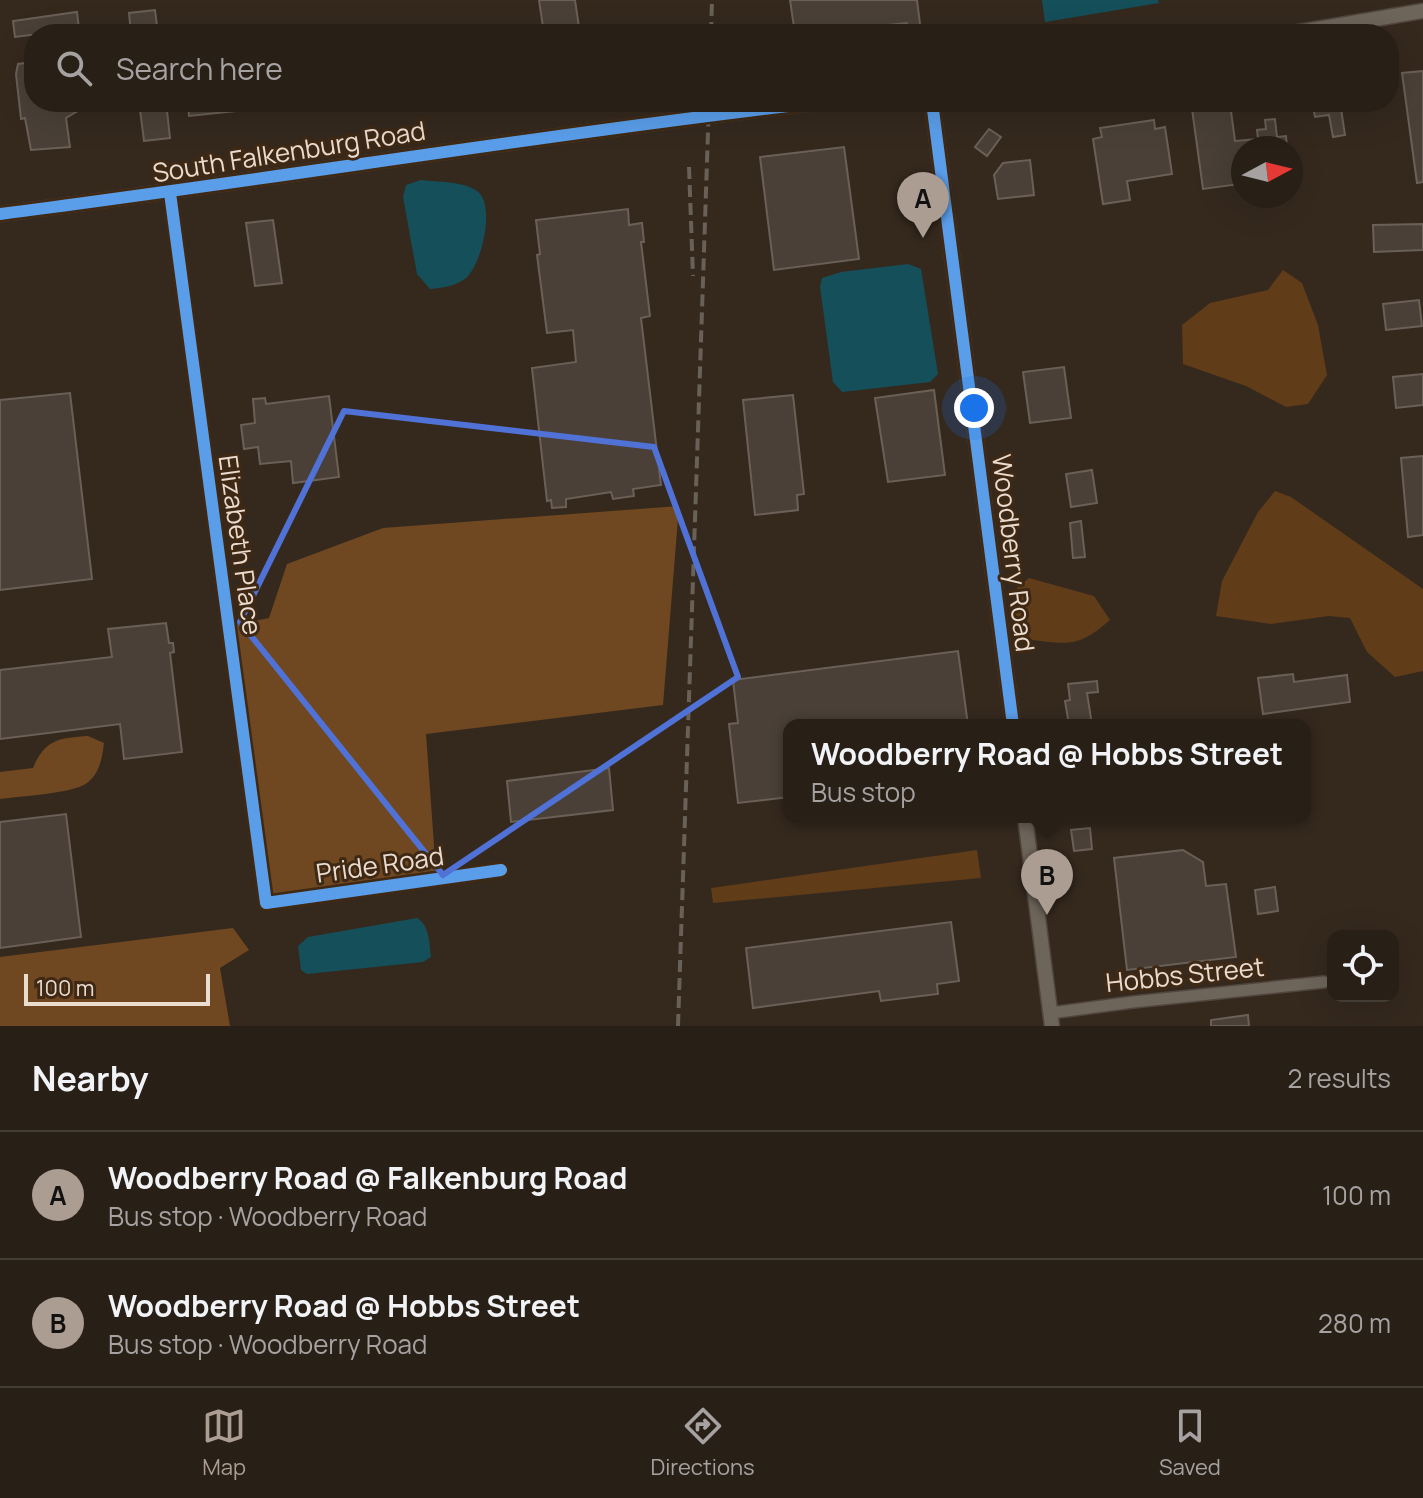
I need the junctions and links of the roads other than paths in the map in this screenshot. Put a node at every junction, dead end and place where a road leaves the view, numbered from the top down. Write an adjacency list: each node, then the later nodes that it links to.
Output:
1 (1423, 11): 2 (street)
2 (1346, 24)
3 (745, 112): 5 (street, South Falkenburg Road)
4 (933, 112): 7 (street, Woodberry Road)
5 (170, 193): 6 (street, South Falkenburg Road); 10 (street, Elizabeth Place)
6 (0, 214)
7 (1012, 719)
8 (1026, 823): 12 (street)
9 (501, 870): 10 (street, Pride Road)
10 (266, 903)
11 (1324, 982): 12 (street, Hobbs Street)
12 (1052, 1020)

